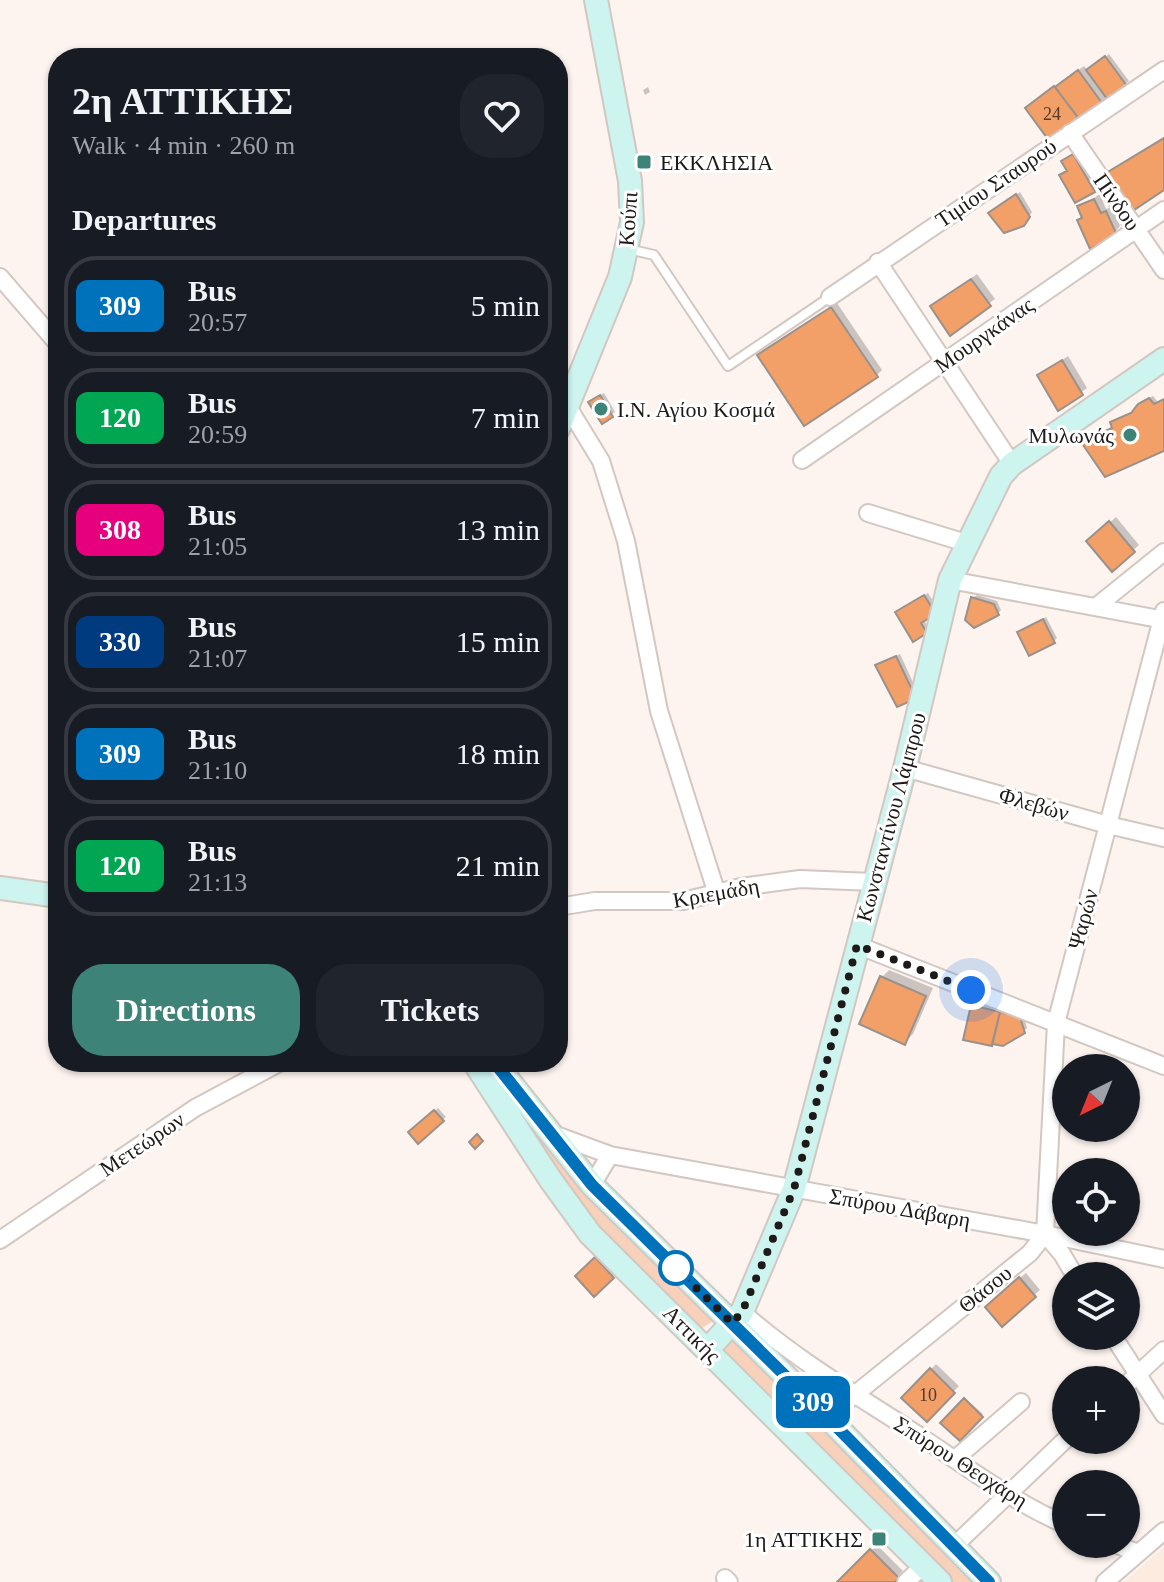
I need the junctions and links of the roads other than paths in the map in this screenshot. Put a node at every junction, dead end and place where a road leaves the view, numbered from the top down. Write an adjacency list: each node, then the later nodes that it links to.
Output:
1 (596, 0): 6 (main road, Κούπι)
2 (1164, 70): 3 (street, Τιμίου Σταυρού)
3 (1070, 133): 5 (street, Πίνδου); 7 (street, Τιμίου Σταυρού)
4 (1164, 210): 5 (street, Μουργκάνας)
5 (1135, 229): 8 (street, Πίνδου); 13 (street, Μουργκάνας)
6 (628, 249): 10 (lane); 14 (main road, Κούπι)
7 (878, 262): 10 (street, Τιμίου Σταυρού); 13 (street)
8 (1164, 270)
9 (0, 277): 11 (street)
10 (830, 297)
11 (48, 332)
12 (1164, 359): 16 (main road)
13 (946, 362): 15 (street, Μουργκάνας); 16 (street)
14 (568, 407): 28 (street)
15 (802, 460)
16 (1012, 464): 18 (main road, Κωνσταντίνου Λάμπρου)
17 (868, 513): 18 (street)
18 (966, 543): 20 (main road, Κωνσταντίνου Λάμπρου)
19 (1164, 552): 21 (street)
20 (950, 580): 21 (street); 23 (main road, Κωνσταντίνου Λάμπρου)
21 (1097, 606): 22 (street)
22 (1163, 617): 24 (street, Ψαρών)
23 (905, 768): 24 (street, Φλεβών); 26 (main road, Κωνσταντίνου Λάμπρου)
24 (1108, 825): 25 (street, Φλεβών); 32 (street, Ψαρών)
25 (1164, 838)
26 (873, 882): 28 (street, Κριεμάδη); 31 (main road, Κωνσταντίνου Λάμπρου)
27 (0, 888): 29 (main road)
28 (717, 894): 30 (street, Κριεμάδη)
29 (48, 895)
30 (568, 905)
31 (857, 945): 32 (street); 40 (main road, Κωνσταντίνου Λάμπρου)
32 (1056, 1023): 33 (street); 41 (street, Ψαρών)
33 (1164, 1066)
34 (262, 1072): 42 (street, Μετεώρων)
35 (480, 1072): 46 (main road, Αττικής)
36 (502, 1072): 37 (main road, Αττικής)
37 (548, 1132): 38 (street, Σπύρου Δάβαρη); 39 (main road, Αττικής)
38 (610, 1155): 39 (street); 40 (street, Σπύρου Δάβαρη)
39 (592, 1185): 45 (main road, Αττικής)
40 (794, 1189): 41 (street, Σπύρου Δάβαρη); 45 (main road, Κωνσταντίνου Λάμπρου)
41 (1045, 1234): 43 (street); 44 (street); 50 (street, Θάσου)
42 (4, 1238)
43 (1164, 1259)
44 (1067, 1262)
45 (737, 1318): 46 (main road, Κωνσταντίνου Λάμπρου); 50 (street, Σπύρου Θεοχάρη); 53 (main road, Αττικής)
46 (708, 1349): 62 (main road, Αττικής)
47 (1164, 1350): 48 (street)
48 (1140, 1372)
49 (1140, 1389): 52 (street)
50 (855, 1394): 53 (street, Θάσου); 55 (street, Σπύρου Θεοχάρη)
51 (1021, 1402): 55 (street)
52 (1164, 1415)
53 (827, 1417): 59 (main road, Αττικής)
54 (1052, 1452): 56 (street)
55 (955, 1459): 56 (street, Σπύρου Θεοχάρη)
56 (1008, 1492): 57 (street, Σπύρου Θεοχάρη); 59 (street)
57 (1052, 1517)
58 (1164, 1531): 60 (street)
59 (955, 1545): 65 (main road, Αττικής)
60 (1140, 1551)
61 (1132, 1558): 66 (street)
62 (924, 1565): 63 (street); 64 (main road, Αττικής)
63 (906, 1582)
64 (940, 1582)
65 (989, 1582)
66 (1105, 1582)

